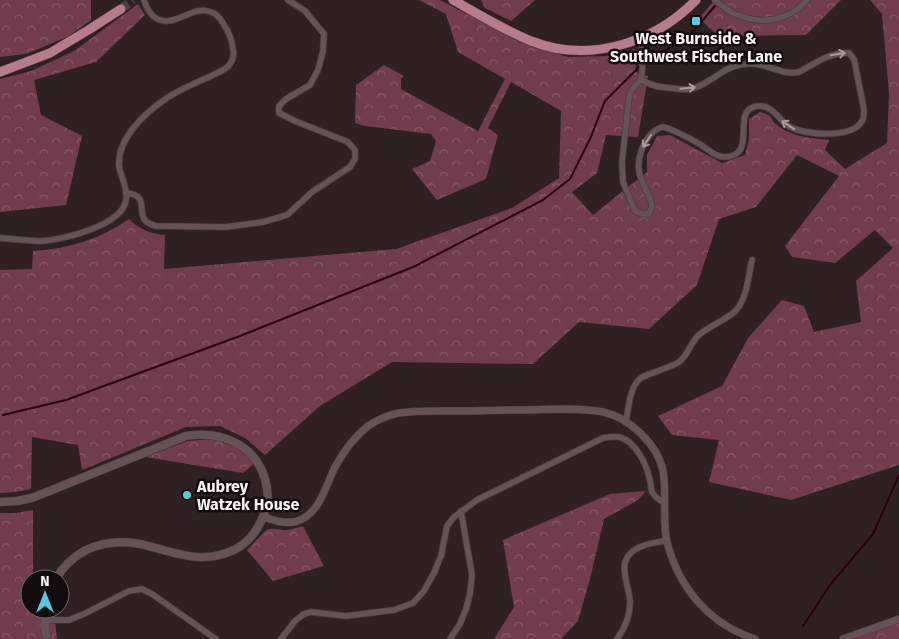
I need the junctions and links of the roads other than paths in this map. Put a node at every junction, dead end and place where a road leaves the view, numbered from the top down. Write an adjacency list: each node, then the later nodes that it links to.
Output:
1 (144, 0): 11 (street)
2 (288, 0): 11 (street)
3 (453, 0): 8 (main road)
4 (696, 0): 8 (main road)
5 (715, 0): 6 (street)
6 (807, 0)
7 (121, 9): 9 (main road)
8 (640, 39): 10 (street)
9 (0, 72)
10 (641, 79): 10 (street, one-way to 10)
11 (126, 193): 12 (street)
12 (0, 238)
13 (752, 260): 14 (street)
14 (626, 421): 16 (street); 18 (street)
15 (0, 502): 18 (main road)
16 (664, 503): 17 (street); 19 (street)
17 (461, 511): 25 (street); 26 (street)
18 (264, 517): 20 (main road)
19 (667, 540): 27 (street); 28 (street)
20 (62, 569)
21 (899, 619): 29 (street)
22 (45, 620): 23 (main road); 24 (street)
23 (47, 639)
24 (216, 639)
25 (281, 639)
26 (450, 639)
27 (616, 639)
28 (754, 639)
29 (844, 639)

